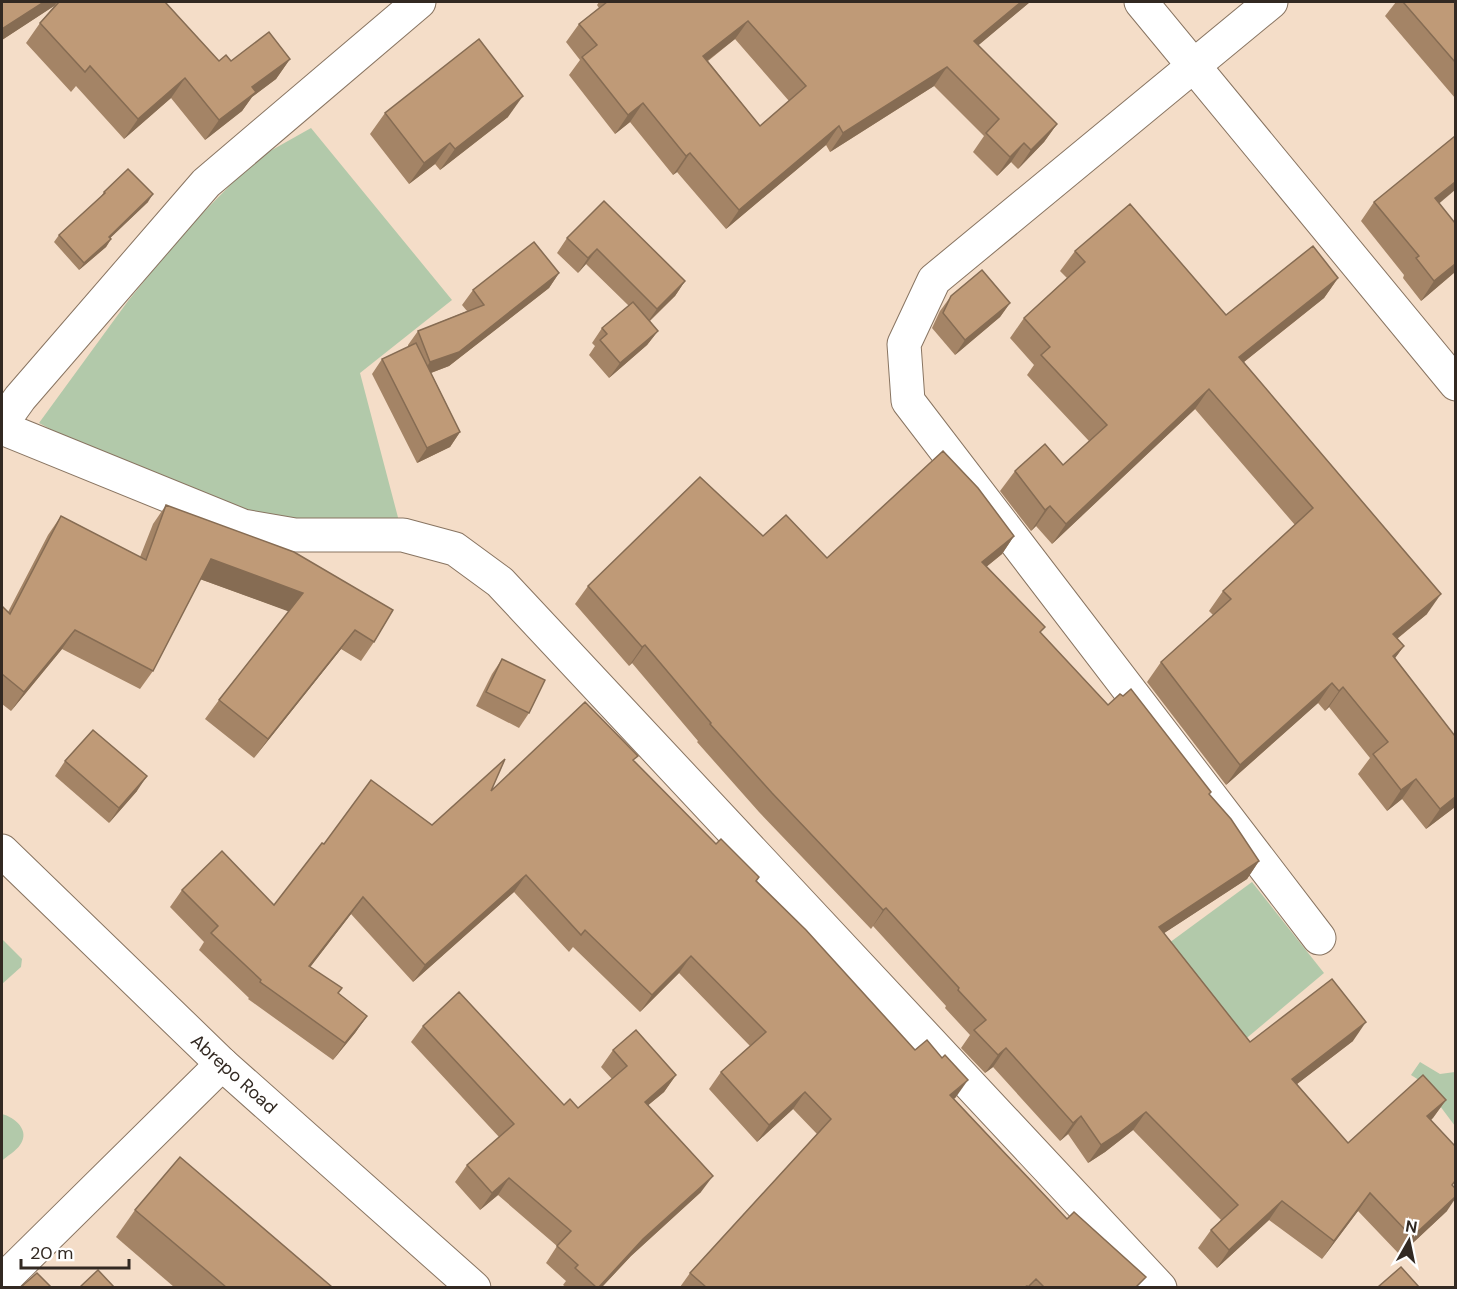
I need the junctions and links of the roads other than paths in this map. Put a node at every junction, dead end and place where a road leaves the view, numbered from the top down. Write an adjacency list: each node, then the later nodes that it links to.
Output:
1 (418, 2): 6 (street)
2 (1141, 2): 4 (street)
3 (1271, 2): 4 (street)
4 (1193, 64): 5 (street); 9 (street)
5 (1455, 384)
6 (8, 404)
7 (2, 428): 13 (street)
8 (2, 851): 10 (street, Abrepo Road)
9 (1318, 938)
10 (222, 1064): 11 (street); 12 (street, Abrepo Road)
11 (2, 1281)
12 (474, 1287)
13 (1160, 1287)

